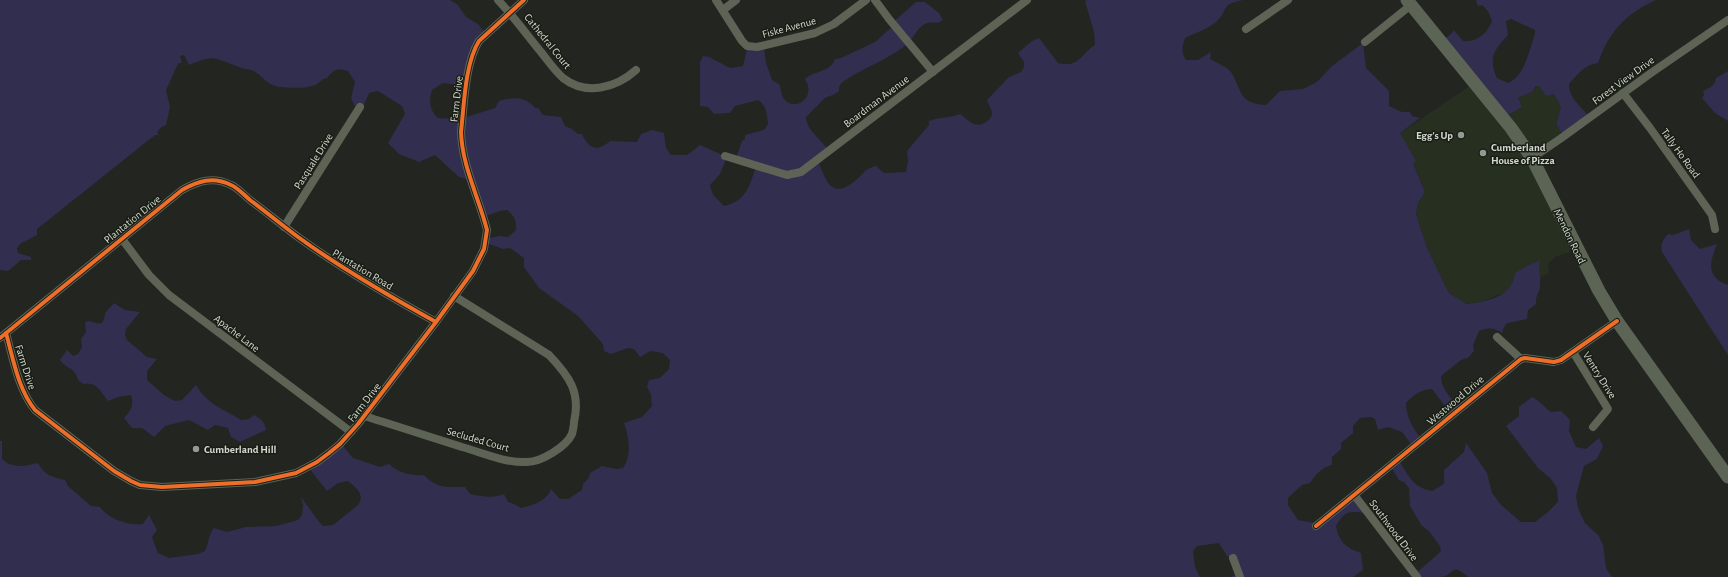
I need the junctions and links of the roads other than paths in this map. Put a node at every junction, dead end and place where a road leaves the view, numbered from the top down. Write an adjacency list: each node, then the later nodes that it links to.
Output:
1 (498, 0): 11 (street, Cathedral Court)
2 (524, 0): 11 (street, Farm Drive)
3 (716, 0): 10 (street)
4 (736, 0): 10 (street)
5 (866, 0): 10 (street, Fiske Avenue)
6 (876, 0): 16 (street)
7 (1028, 0): 16 (street, Boardman Avenue)
8 (1288, 0): 13 (street)
9 (1409, 3): 14 (street); 20 (main road, Mendon Road)
10 (723, 10)
11 (510, 12): 15 (street, Cathedral Court); 24 (street, Farm Drive)
12 (1728, 20): 17 (street, Forest View Drive)
13 (1246, 29)
14 (1365, 42)
15 (636, 70)
16 (934, 72): 19 (street, Boardman Avenue)
17 (1623, 93): 20 (street, Forest View Drive); 22 (street, Tally Ho Road)
18 (360, 107): 21 (street, Pasquale Drive)
19 (725, 156)
20 (1532, 158): 25 (main road, Mendon Road)
21 (284, 227): 23 (street, Plantation Drive); 26 (street, Plantation Road)
22 (1715, 228)
23 (122, 239): 27 (street, Plantation Drive); 33 (street, Apache Lane)
24 (454, 296): 26 (street, Farm Drive); 31 (street, Secluded Court)
25 (1618, 321): 29 (street); 34 (main road, Mendon Road)
26 (436, 322): 31 (street, Farm Drive)
27 (3, 335): 33 (street, Farm Drive)
28 (1497, 337): 30 (street)
29 (1573, 352): 30 (street); 32 (street, Ventry Drive)
30 (1521, 359): 35 (street, Westwood Drive)
31 (364, 416): 33 (street, Farm Drive)
32 (1593, 427)
33 (351, 432)
34 (1728, 477)
35 (1354, 496): 36 (street, Westwood Drive); 39 (street, Southwood Drive)
36 (1316, 526)
37 (1233, 558): 38 (street)
38 (1240, 577)
39 (1416, 577)

